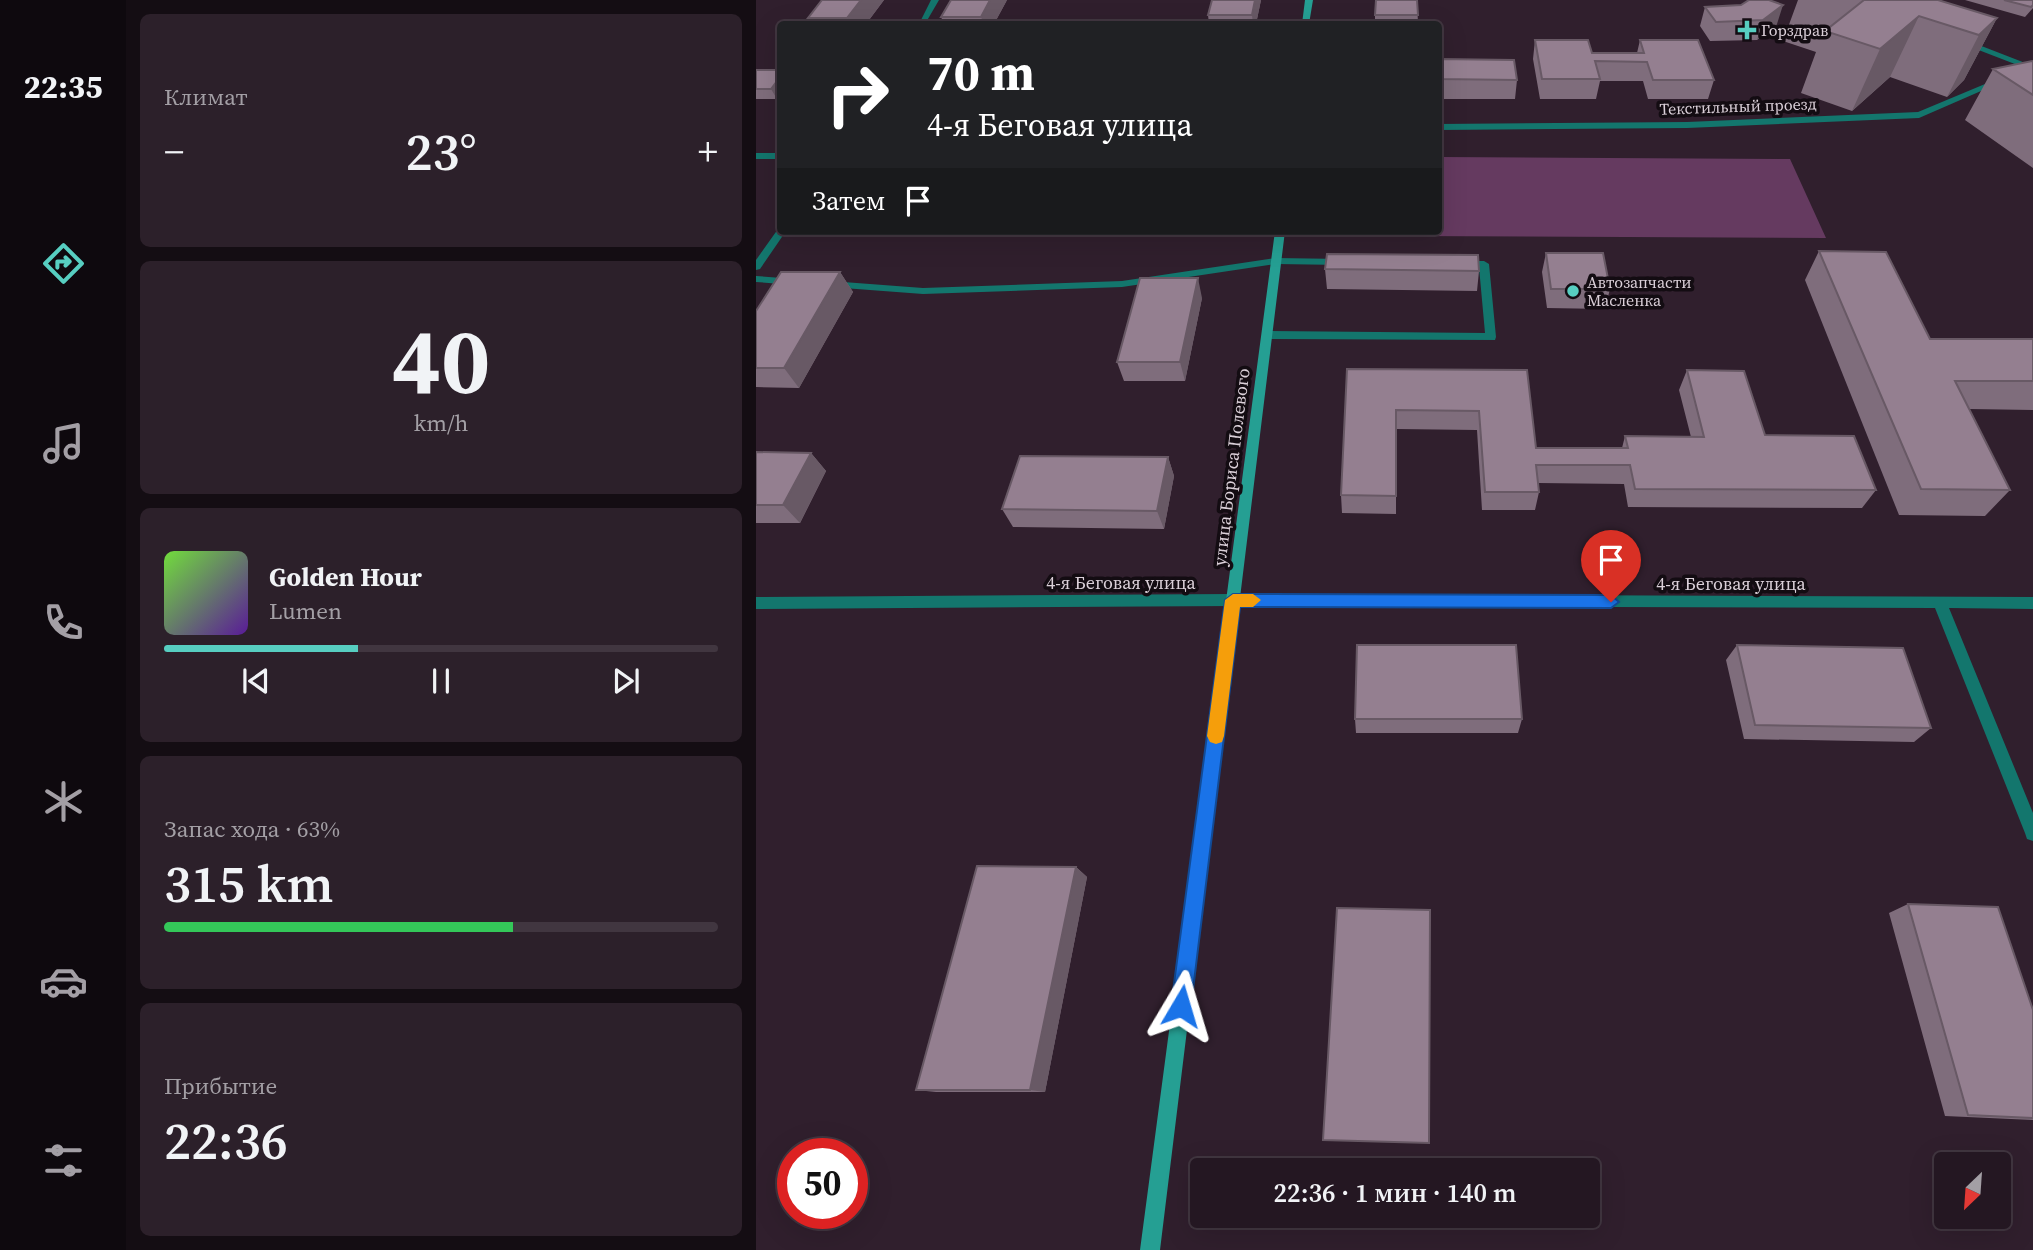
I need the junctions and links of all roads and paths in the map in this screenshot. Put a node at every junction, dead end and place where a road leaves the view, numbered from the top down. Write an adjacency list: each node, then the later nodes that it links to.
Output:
1 (934, 0): 3 (street)
2 (1309, 0): 4 (main road)
3 (924, 21)
4 (1306, 21)
5 (1954, 38): 6 (street)
6 (2032, 68): 7 (street)
7 (2018, 73)
8 (2005, 79): 9 (street, Текстильный проезд)
9 (1442, 127)
10 (756, 156): 11 (street)
11 (777, 156)
12 (778, 235): 17 (street)
13 (1279, 235): 14 (main road, улица Бориса Полевого)
14 (1276, 261): 15 (street); 18 (street); 19 (main road, улица Бориса Полевого)
15 (1359, 262)
16 (1442, 263): 19 (street)
17 (756, 267)
18 (756, 279)
19 (1266, 335): 20 (main road, улица Бориса Полевого)
20 (1233, 600): 21 (street, 4-я Беговая улица); 22 (street, 4-я Беговая улица); 25 (main road, улица Бориса Полевого)
21 (756, 603)
22 (1940, 603): 23 (street, 4-я Беговая улица); 24 (street)
23 (2033, 603)
24 (2033, 833)
25 (1150, 1250)

